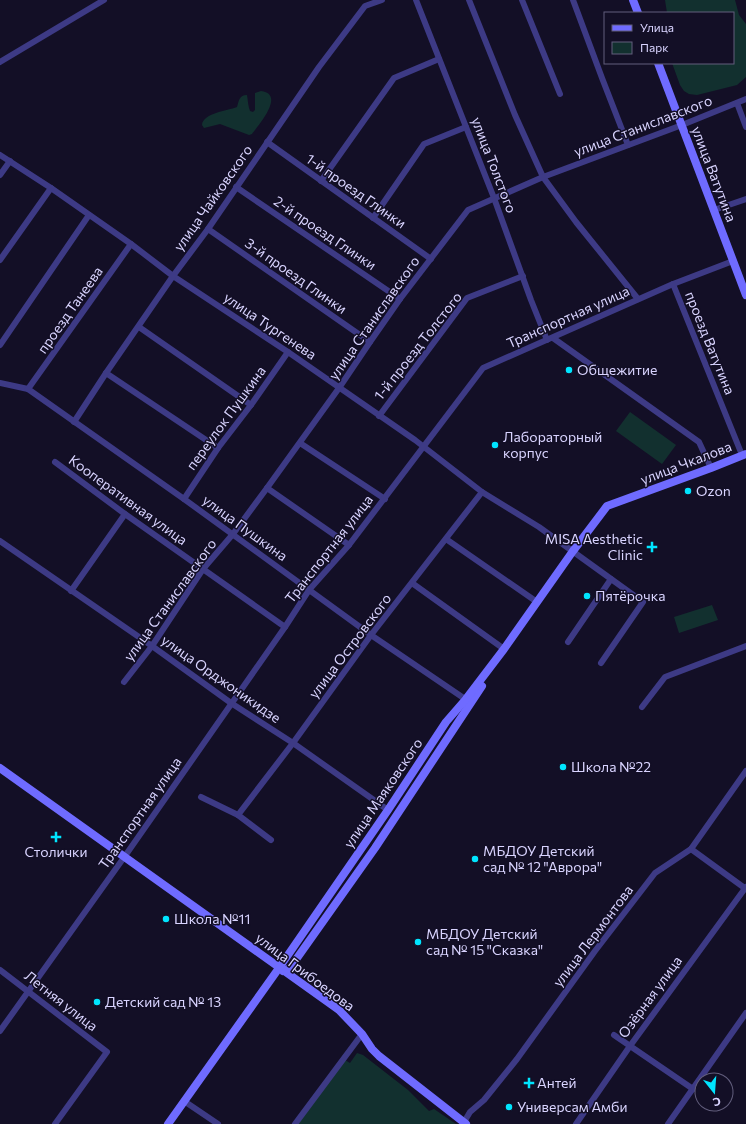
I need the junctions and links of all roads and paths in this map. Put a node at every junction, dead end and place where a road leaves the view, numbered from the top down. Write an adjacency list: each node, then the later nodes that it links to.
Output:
1 (104, 0): 10 (street)
2 (382, 0): 18 (street, улица Чайковского)
3 (416, 0): 9 (street, улица Толстого)
4 (468, 0): 23 (street)
5 (522, 0): 12 (street)
6 (573, 0): 19 (street)
7 (633, 0): 8 (street)
8 (638, 12)
9 (439, 59): 16 (street, улица Толстого); 24 (street)
10 (0, 62)
11 (658, 64): 15 (street, улица Ватутина)
12 (560, 94)
13 (746, 99): 14 (street, улица Станиславского)
14 (737, 103): 15 (street, улица Станиславского); 17 (street)
15 (682, 125): 19 (street, улица Станиславского); 29 (street, улица Ватутина)
16 (466, 127): 27 (street, улица Толстого); 31 (street)
17 (746, 127)
18 (267, 142): 24 (street, 1-й проезд Глинки); 25 (street, улица Чайковского)
19 (628, 145): 23 (street, улица Станиславского)
20 (0, 155): 21 (street, улица Тургенева)
21 (10, 161): 22 (street); 26 (street, улица Тургенева)
22 (0, 175)
23 (543, 177): 27 (street, улица Станиславского); 42 (street)
24 (321, 181): 31 (street, 1-й проезд Глинки)
25 (236, 187): 32 (street, улица Чайковского); 41 (street, 2-й проезд Глинки)
26 (51, 188): 30 (street, улица Тургенева); 35 (street)
27 (494, 198): 34 (street, улица Станиславского); 38 (street, улица Толстого)
28 (746, 198): 29 (street)
29 (714, 210): 36 (street, улица Ватутина)
30 (89, 215): 33 (street, улица Тургенева); 46 (street)
31 (373, 218): 34 (street, 1-й проезд Глинки)
32 (208, 229): 37 (street, улица Чайковского); 45 (street, 3-й проезд Глинки)
33 (131, 244): 37 (street, улица Тургенева); 51 (street, проезд Танеева)
34 (431, 259): 41 (street, улица Станиславского)
35 (0, 260)
36 (733, 261): 39 (street, Транспортная улица); 40 (street, улица Ватутина)
37 (173, 276): 43 (street, улица Чайковского); 47 (street, улица Тургенева)
38 (523, 276): 44 (street, улица Толстого); 53 (street, 1-й проезд Толстого)
39 (673, 284): 42 (street, Транспортная улица); 58 (street, проезд Ватутина)
40 (746, 295)
41 (400, 299): 45 (street, улица Станиславского)
42 (638, 299): 44 (street, Транспортная улица)
43 (139, 326): 48 (street, улица Чайковского); 52 (street)
44 (550, 339): 56 (street, Транспортная улица); 60 (street)
45 (370, 342): 50 (street, улица Станиславского)
46 (0, 345)
47 (288, 352): 50 (street, улица Тургенева); 52 (street, переулок Пушкина)
48 (106, 373): 54 (street, улица Чайковского); 57 (street)
49 (0, 383): 51 (street, улица Пушкина)
50 (339, 388): 53 (street, улица Тургенева); 55 (street, улица Станиславского)
51 (28, 389): 54 (street, улица Пушкина)
52 (251, 405): 57 (street, переулок Пушкина)
53 (379, 416): 56 (street, улица Тургенева)
54 (74, 422): 64 (street, улица Пушкина)
55 (300, 443): 61 (street, улица Станиславского); 65 (street)
56 (424, 447): 62 (street, улица Тургенева); 65 (street, Транспортная улица)
57 (218, 448): 64 (street, переулок Пушкина)
58 (744, 454): 60 (street, улица Чкалова)
59 (55, 462): 66 (street, Кооперативная улица)
60 (711, 468): 63 (street, улица Чкалова)
61 (267, 488): 67 (street, улица Станиславского); 70 (street)
62 (482, 492): 68 (street, улица Островского); 71 (street, улица Тургенева)
63 (636, 496): 71 (street, улица Маяковского)
64 (184, 499): 67 (street, улица Пушкина)
65 (385, 499): 70 (street, Транспортная улица)
66 (125, 514): 72 (street, Кооперативная улица); 76 (street)
67 (233, 534): 72 (street, улица Станиславского); 75 (street, улица Пушкина)
68 (446, 539): 74 (street, улица Островского); 77 (street)
69 (0, 541): 76 (street, улица Орджоникидзе)
70 (349, 545): 75 (street, Транспортная улица)
71 (573, 551): 73 (street, улица Тургенева); 77 (street, улица Маяковского)
72 (203, 569): 78 (street, Кооперативная улица); 81 (street, улица Станиславского)
73 (611, 579): 80 (street); 84 (street, улица Тургенева)
74 (412, 584): 79 (street, улица Островского); 83 (street)
75 (309, 590): 78 (street, Транспортная улица); 79 (street, улица Пушкина)
76 (71, 591): 81 (street, улица Орджоникидзе)
77 (537, 602): 83 (street, улица Маяковского)
78 (285, 627): 87 (street, Транспортная улица)
79 (371, 635): 86 (street, улица Пушкина); 89 (street, улица Островского)
80 (568, 642)
81 (152, 646): 85 (street, улица Станиславского); 87 (street, улица Орджоникидзе)
82 (746, 646): 88 (street)
83 (504, 649): 86 (street, улица Маяковского)
84 (601, 663)
85 (124, 682)
86 (468, 702): 93 (street, улица Маяковского); 100 (street, улица Маяковского)
87 (231, 704): 89 (street, улица Орджоникидзе); 97 (street, Транспортная улица)
88 (642, 708)
89 (293, 743): 93 (street, улица Орджоникидзе); 94 (street, улица Островского)
90 (0, 768): 97 (street, улица Грибоедова)
91 (746, 771): 96 (street, улица Лермонтова)
92 (201, 798): 94 (street)
93 (388, 810): 100 (street, улица Маяковского)
94 (238, 815): 95 (street)
95 (271, 840)
96 (691, 849): 98 (street); 109 (street, улица Лермонтова)
97 (125, 856): 100 (street, улица Грибоедова); 101 (street, Транспортная улица)
98 (746, 888): 106 (street, Озёрная улица)
99 (0, 970): 101 (street, Летняя улица)
100 (281, 970): 104 (street, улица Грибоедова); 108 (street, улица Маяковского)
101 (29, 990): 103 (street, Транспортная улица); 110 (street, Летняя улица)
102 (746, 1013): 107 (street)
103 (0, 1031)
104 (362, 1034): 109 (street, улица Грибоедова); 113 (street)
105 (614, 1035): 106 (street)
106 (630, 1046): 107 (street); 114 (street, Озёрная улица)
107 (693, 1089): 115 (street)
108 (184, 1101): 111 (street, улица Маяковского); 112 (street)
109 (465, 1123)
110 (55, 1124)
111 (168, 1124)
112 (218, 1124)
113 (295, 1124)
114 (576, 1124)
115 (668, 1124)

